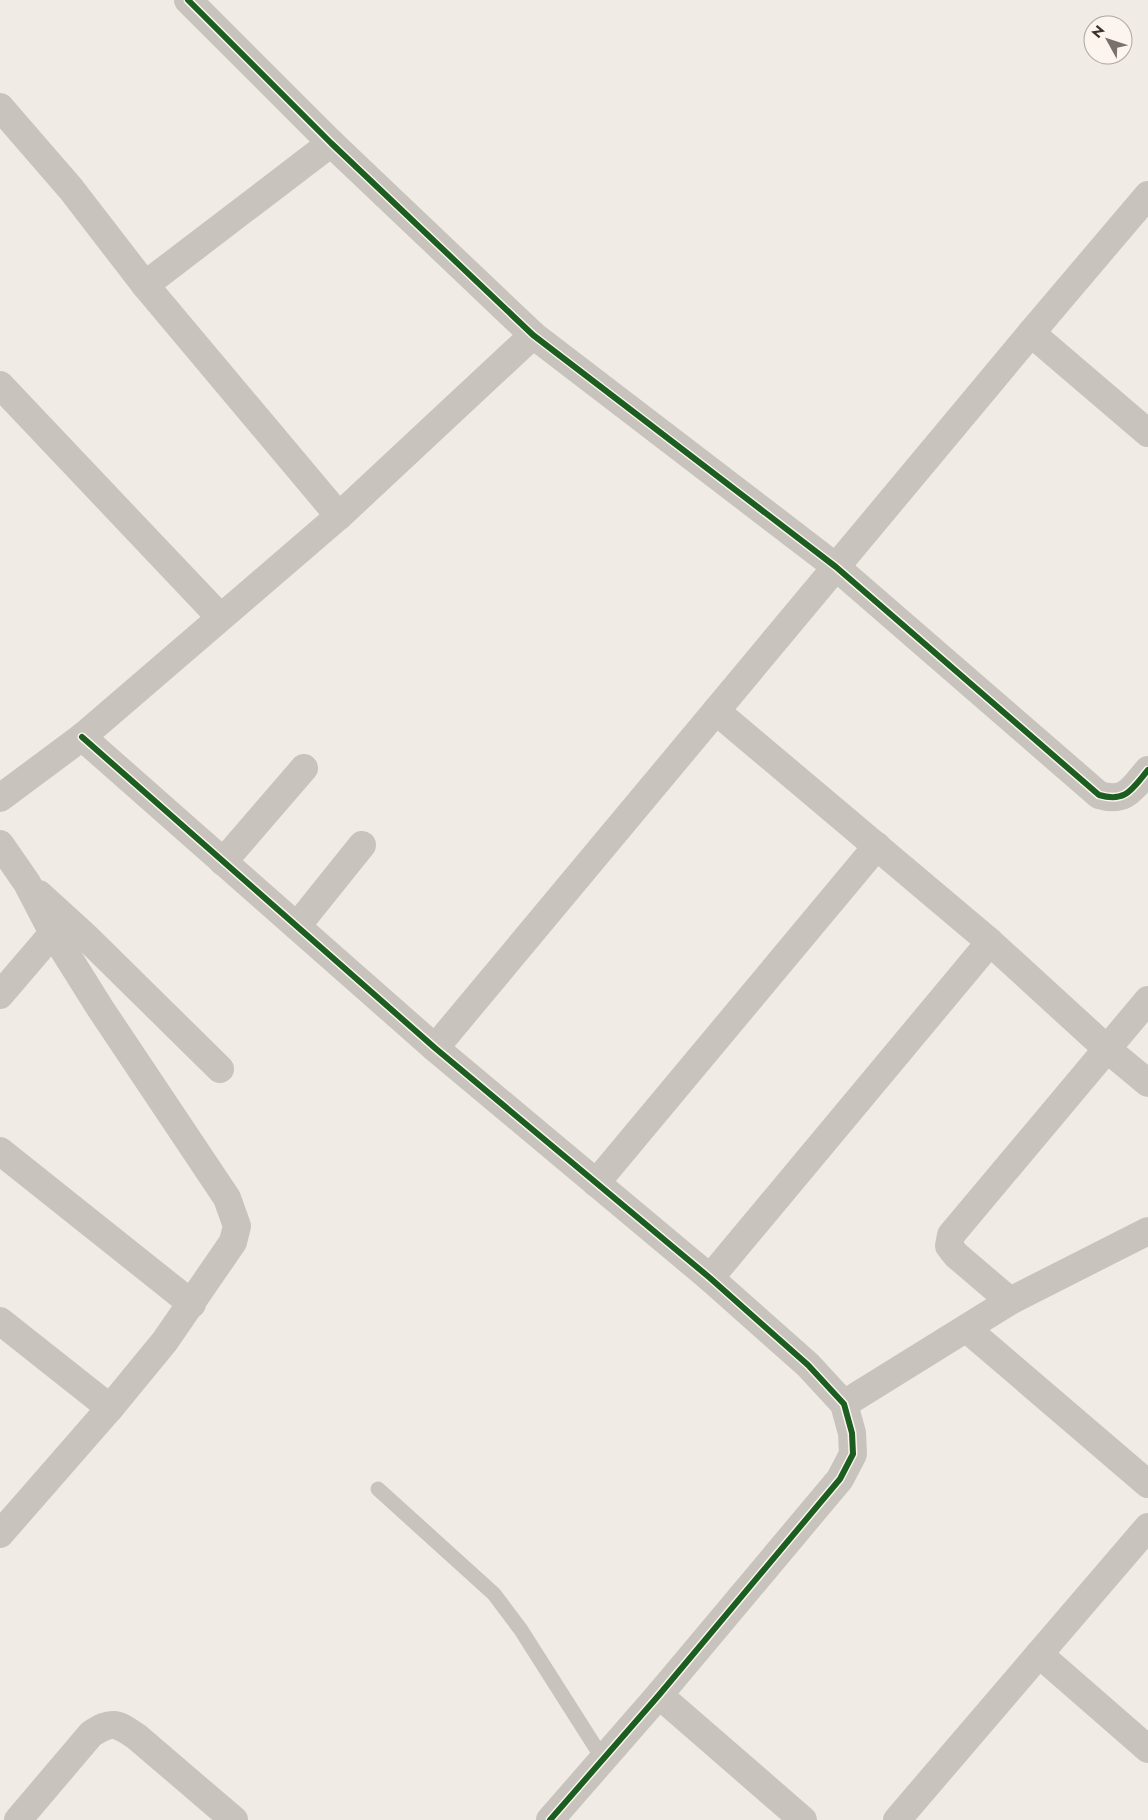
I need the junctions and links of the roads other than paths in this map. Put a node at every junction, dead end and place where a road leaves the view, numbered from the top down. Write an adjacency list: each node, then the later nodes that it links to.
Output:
1 (188, 0): 3 (street)
2 (0, 108): 5 (street)
3 (331, 143): 5 (street); 7 (street)
4 (1148, 195): 6 (street)
5 (145, 285): 10 (street)
6 (1031, 333): 9 (street); 11 (street)
7 (533, 335): 10 (street); 11 (street)
8 (0, 385): 12 (street)
9 (1148, 433)
10 (339, 516): 12 (street)
11 (836, 567): 13 (street); 16 (street)
12 (220, 617): 14 (street)
13 (716, 711): 20 (street); 28 (street)
14 (82, 738): 17 (street); 21 (street)
15 (304, 768): 21 (street)
16 (1148, 770)
17 (0, 798)
18 (0, 844): 22 (street)
19 (362, 845): 23 (street)
20 (878, 846): 25 (street); 33 (street)
21 (223, 862): 23 (street)
22 (26, 883): 24 (street); 30 (street)
23 (297, 926): 28 (street)
24 (53, 933): 26 (street); 37 (street)
25 (990, 942): 29 (street); 35 (street)
26 (0, 996)
27 (1148, 1000): 29 (street)
28 (435, 1048): 33 (street)
29 (1107, 1049): 31 (street); 36 (street)
30 (220, 1069)
31 (1148, 1083)
32 (0, 1151): 37 (street)
33 (596, 1183): 35 (street)
34 (1148, 1231): 36 (street)
35 (710, 1278): 40 (street)
36 (1010, 1301): 39 (street)
37 (192, 1304): 41 (street)
38 (0, 1321): 41 (street)
39 (967, 1328): 40 (street); 42 (street)
40 (844, 1404): 47 (street)
41 (110, 1408): 45 (street)
42 (1148, 1484)
43 (378, 1489): 49 (lane)
44 (1148, 1527): 46 (street)
45 (0, 1534)
46 (1039, 1654): 48 (street); 54 (street)
47 (659, 1695): 49 (street); 53 (street)
48 (1148, 1750)
49 (603, 1759): 52 (street)
50 (18, 1820): 51 (street)
51 (234, 1820)
52 (550, 1820)
53 (803, 1820)
54 (897, 1820)

